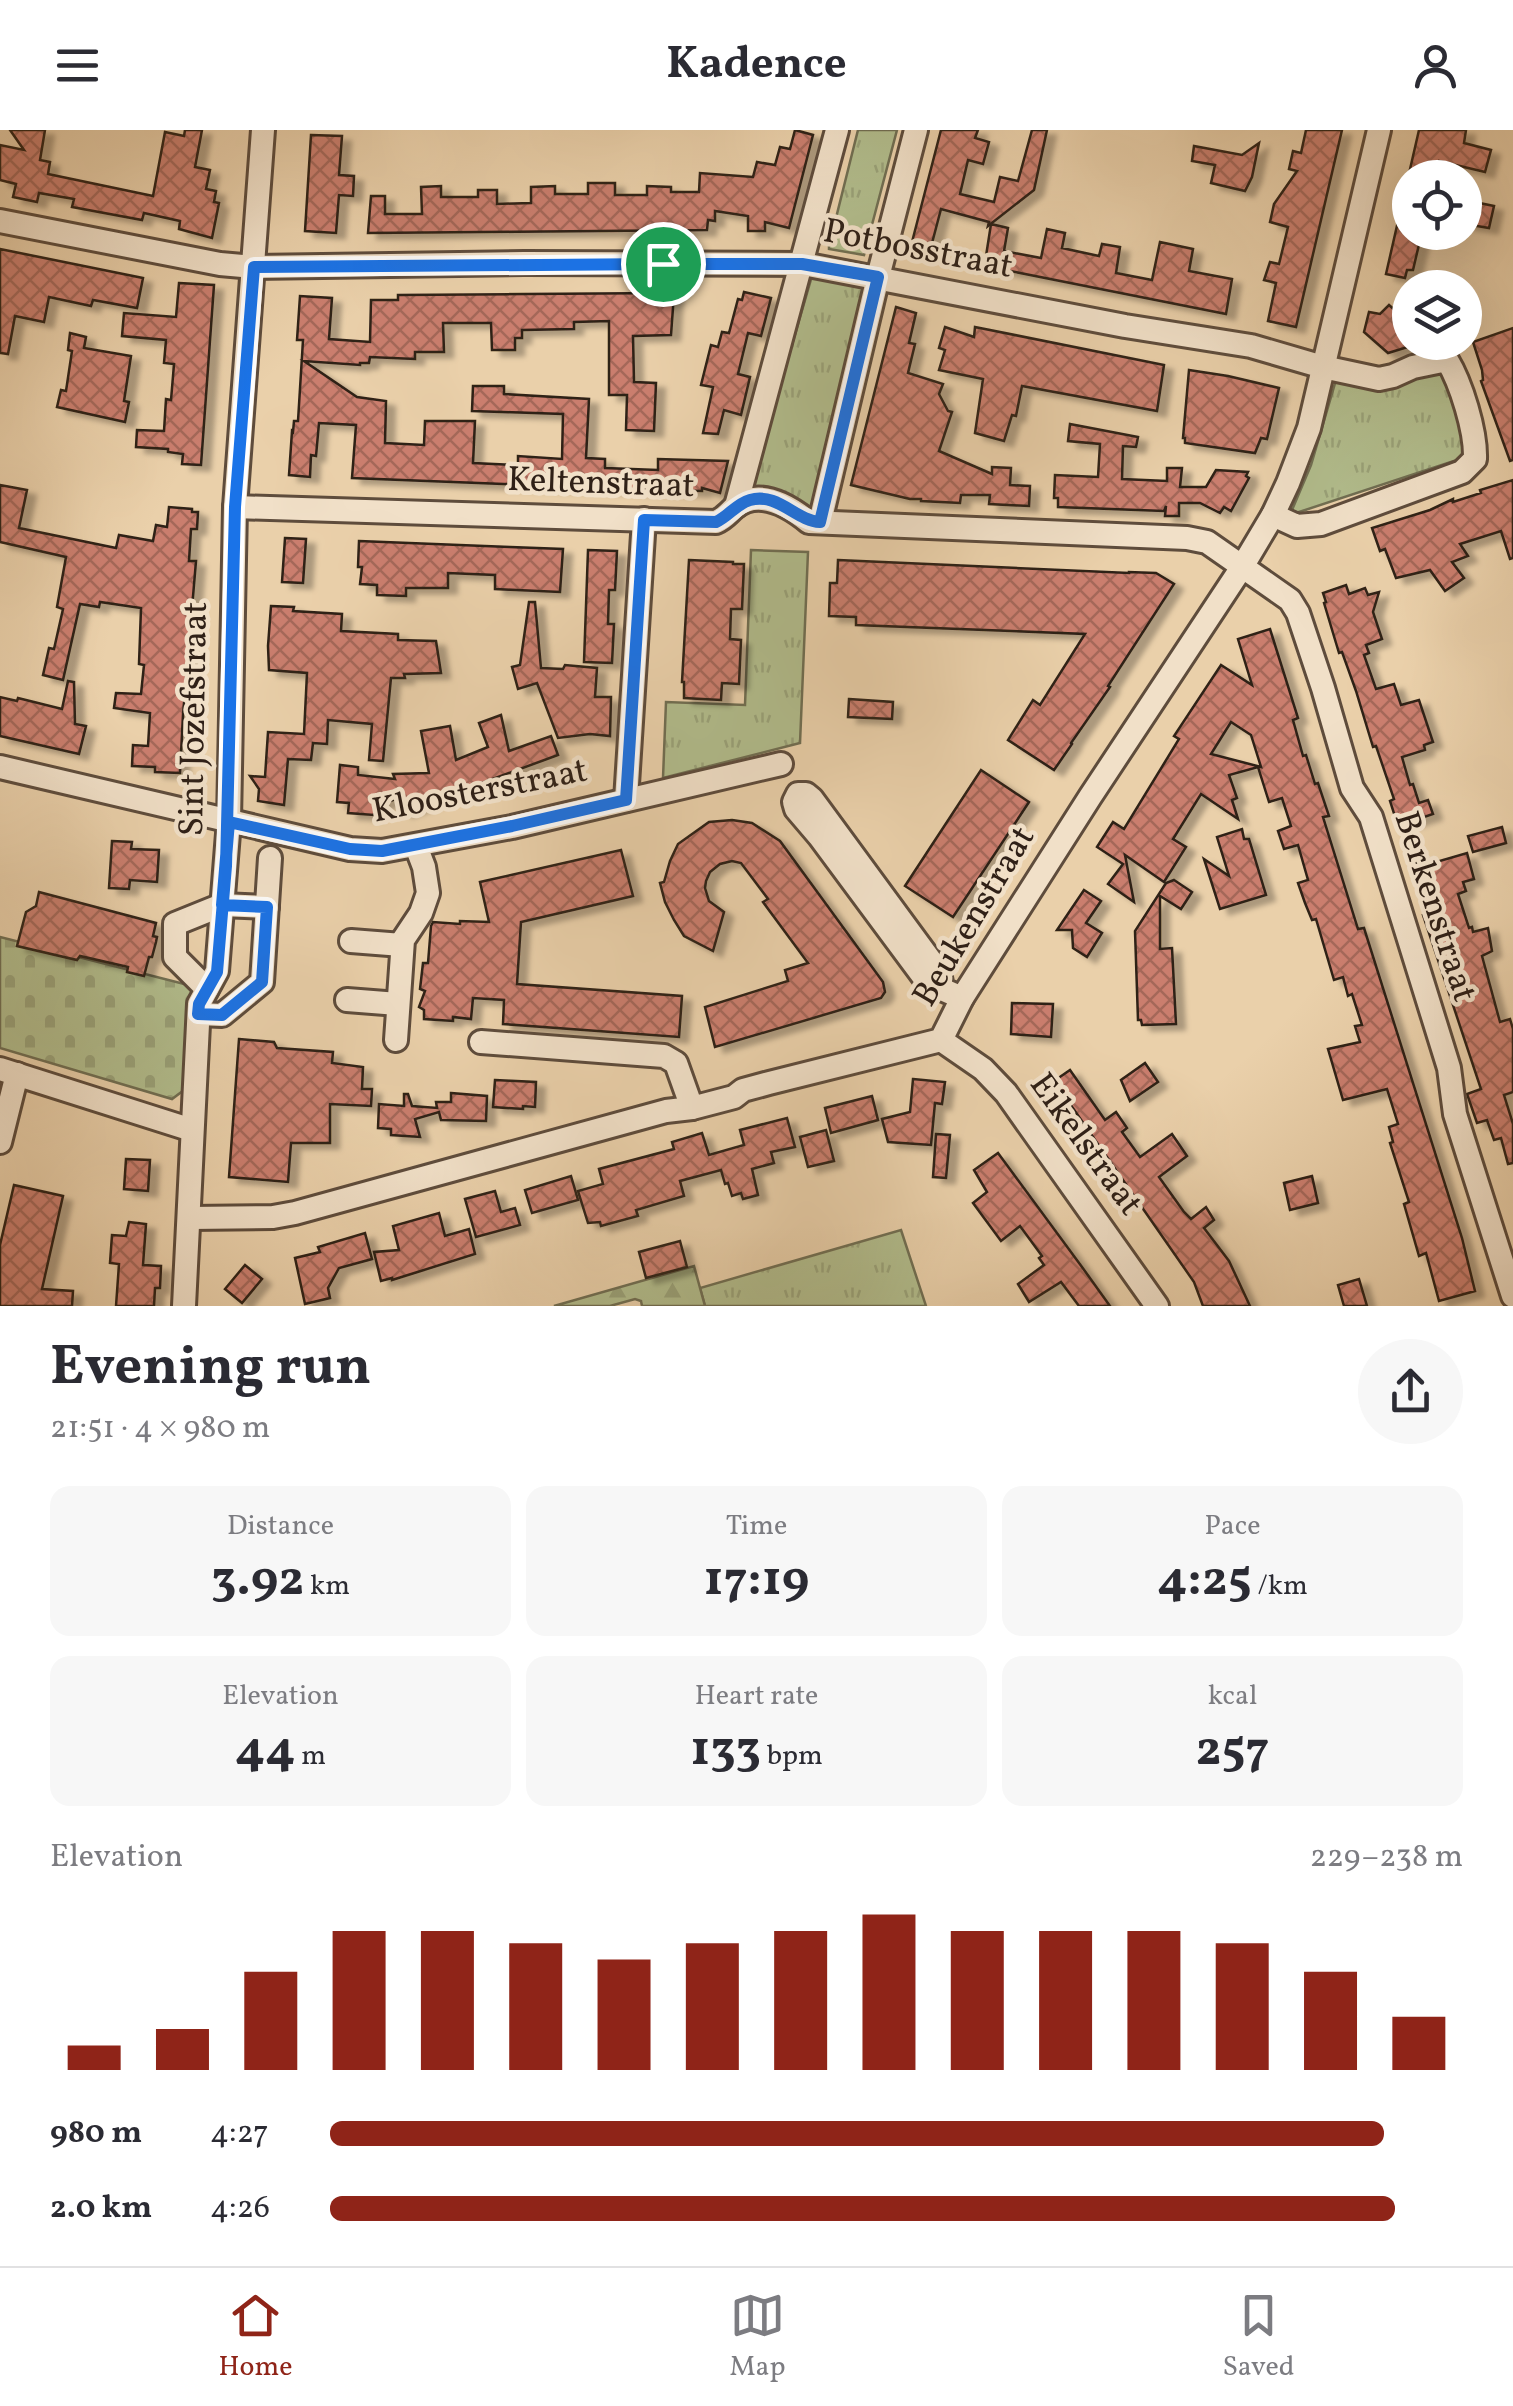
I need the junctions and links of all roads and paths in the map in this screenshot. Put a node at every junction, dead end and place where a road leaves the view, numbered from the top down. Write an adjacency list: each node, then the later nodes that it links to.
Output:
1 (263, 130): 7 (street, Sint Jozefstraat)
2 (838, 130): 6 (street)
3 (916, 130): 8 (street)
4 (1379, 130): 9 (street, Beukenstraat)
5 (0, 221): 7 (street, Potbosstraat)
6 (802, 264): 7 (street, Potbosstraat); 8 (street, Potbosstraat); 10 (street)
7 (254, 267): 11 (street, Sint Jozefstraat)
8 (878, 277): 9 (street, Potbosstraat); 14 (street)
9 (1323, 367): 12 (street, Beukenstraat); 12 (street, Potbosstraat)
10 (736, 506): 13 (street, Keltenstraat); 14 (street, Keltenstraat)
11 (235, 507): 13 (street, Keltenstraat); 19 (street, Sint Jozefstraat)
12 (1273, 514): 15 (street, Beukenstraat)
13 (644, 520): 18 (street)
14 (820, 522): 15 (street, Keltenstraat)
15 (1242, 567): 27 (street, Beukenstraat); 39 (street, Berkenstraat)
16 (781, 764): 18 (street, Kloosterstraat)
17 (0, 767): 19 (street, Kloosterstraat)
18 (626, 800): 20 (street, Kloosterstraat)
19 (229, 822): 20 (street, Kloosterstraat); 22 (street, Sint Jozefstraat)
20 (416, 846): 25 (street)
21 (270, 858): 23 (street)
22 (222, 905): 23 (street); 26 (street, Sint Jozefstraat); 26 (street)
23 (267, 907): 30 (street)
24 (351, 941): 25 (street)
25 (402, 945): 29 (street)
26 (208, 989): 30 (street, Sint Jozefstraat)
27 (952, 993): 27 (street); 32 (street, Beukenstraat)
28 (347, 1000): 29 (street)
29 (398, 1004): 31 (street)
30 (198, 1014): 36 (street, Sint Jozefstraat)
31 (396, 1040)
32 (941, 1040): 35 (street, Beukenstraat); 41 (street, Eikelstraat)
33 (481, 1042): 35 (street)
34 (8, 1071): 36 (street); 37 (street)
35 (692, 1108): 38 (street, Beukenstraat)
36 (192, 1130): 38 (street, Sint Jozefstraat)
37 (0, 1142)
38 (190, 1218): 40 (street, Sint Jozefstraat)
39 (1513, 1296)
40 (184, 1306)
41 (1157, 1306)

